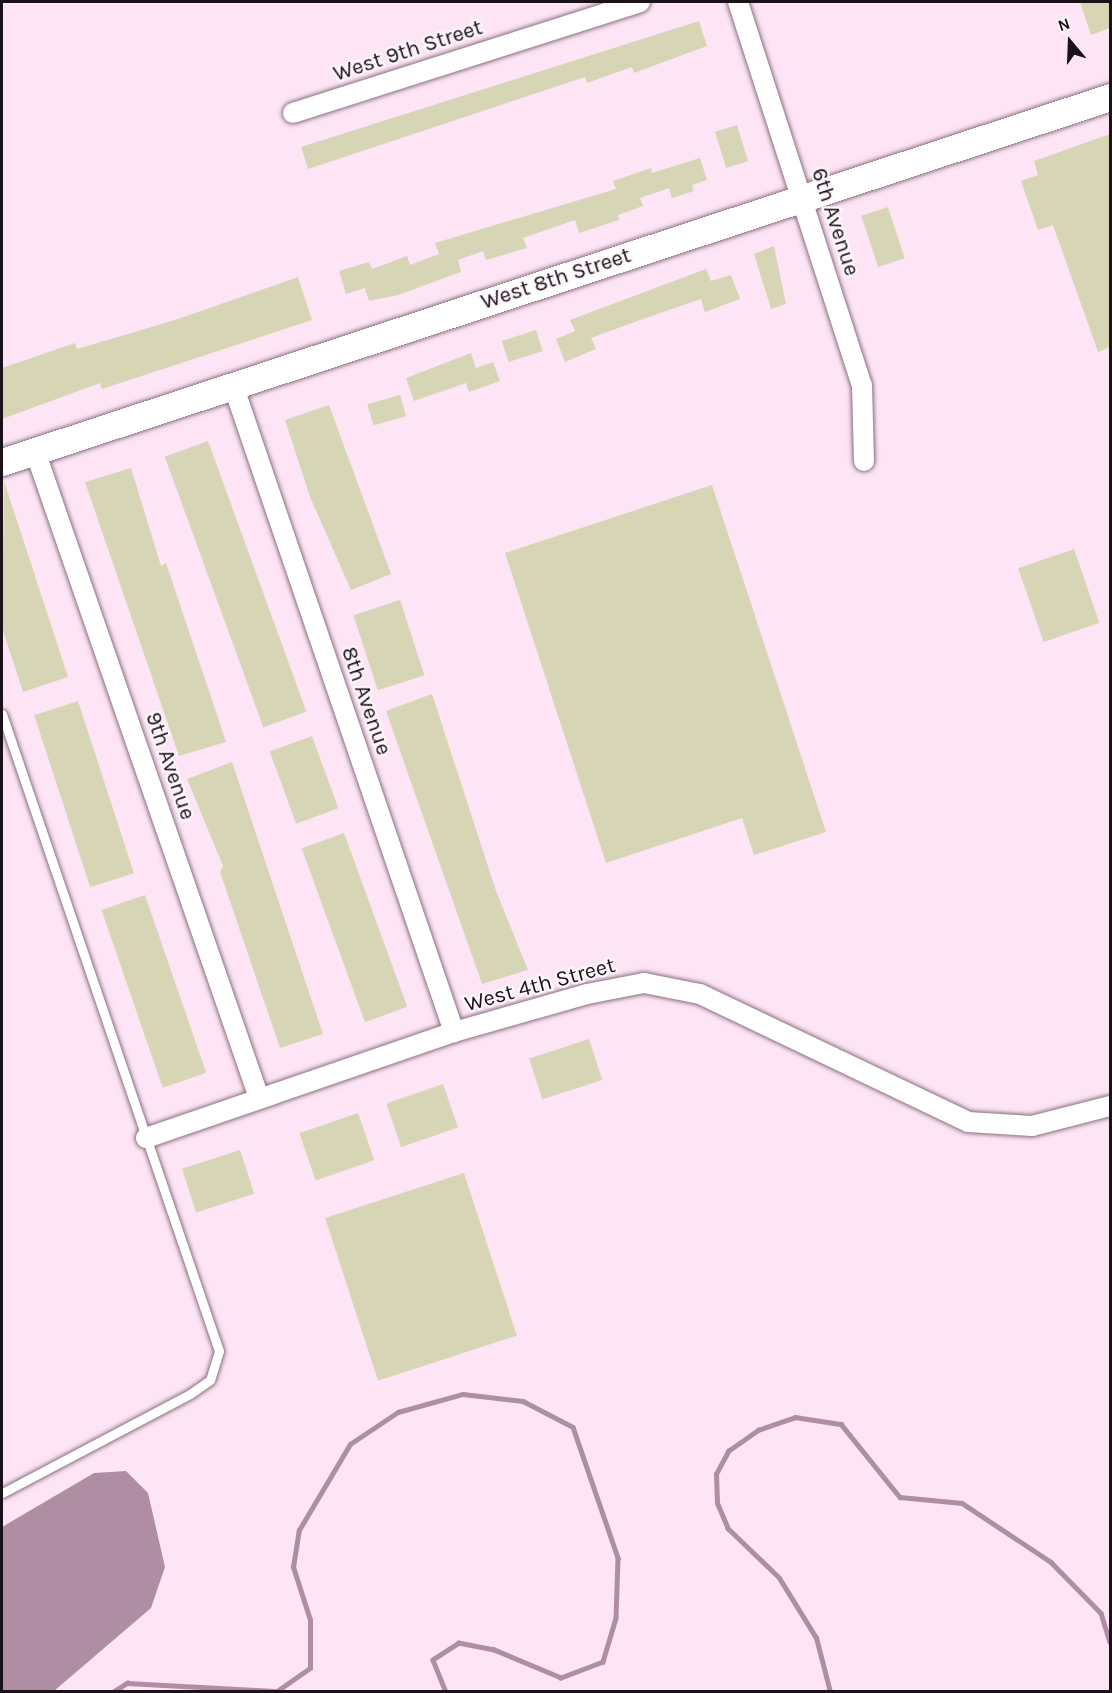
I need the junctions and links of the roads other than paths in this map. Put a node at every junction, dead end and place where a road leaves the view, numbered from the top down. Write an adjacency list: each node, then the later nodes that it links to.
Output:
1 (640, 2): 4 (street, West 9th Street)
2 (738, 2): 5 (street, 6th Avenue)
3 (1110, 97): 5 (street, West 8th Street)
4 (293, 113)
5 (802, 198): 6 (street, West 8th Street); 8 (street, 6th Avenue)
6 (233, 385): 7 (street, West 8th Street); 11 (street, 8th Avenue)
7 (35, 451): 9 (street, West 8th Street); 12 (street, 9th Avenue)
8 (864, 461)
9 (2, 462)
10 (2, 714): 14 (lane)
11 (454, 1032): 12 (street, West 4th Street); 13 (street, West 4th Street)
12 (260, 1098): 14 (street, West 4th Street)
13 (1110, 1106)
14 (146, 1138): 15 (lane)
15 (2, 1493)

